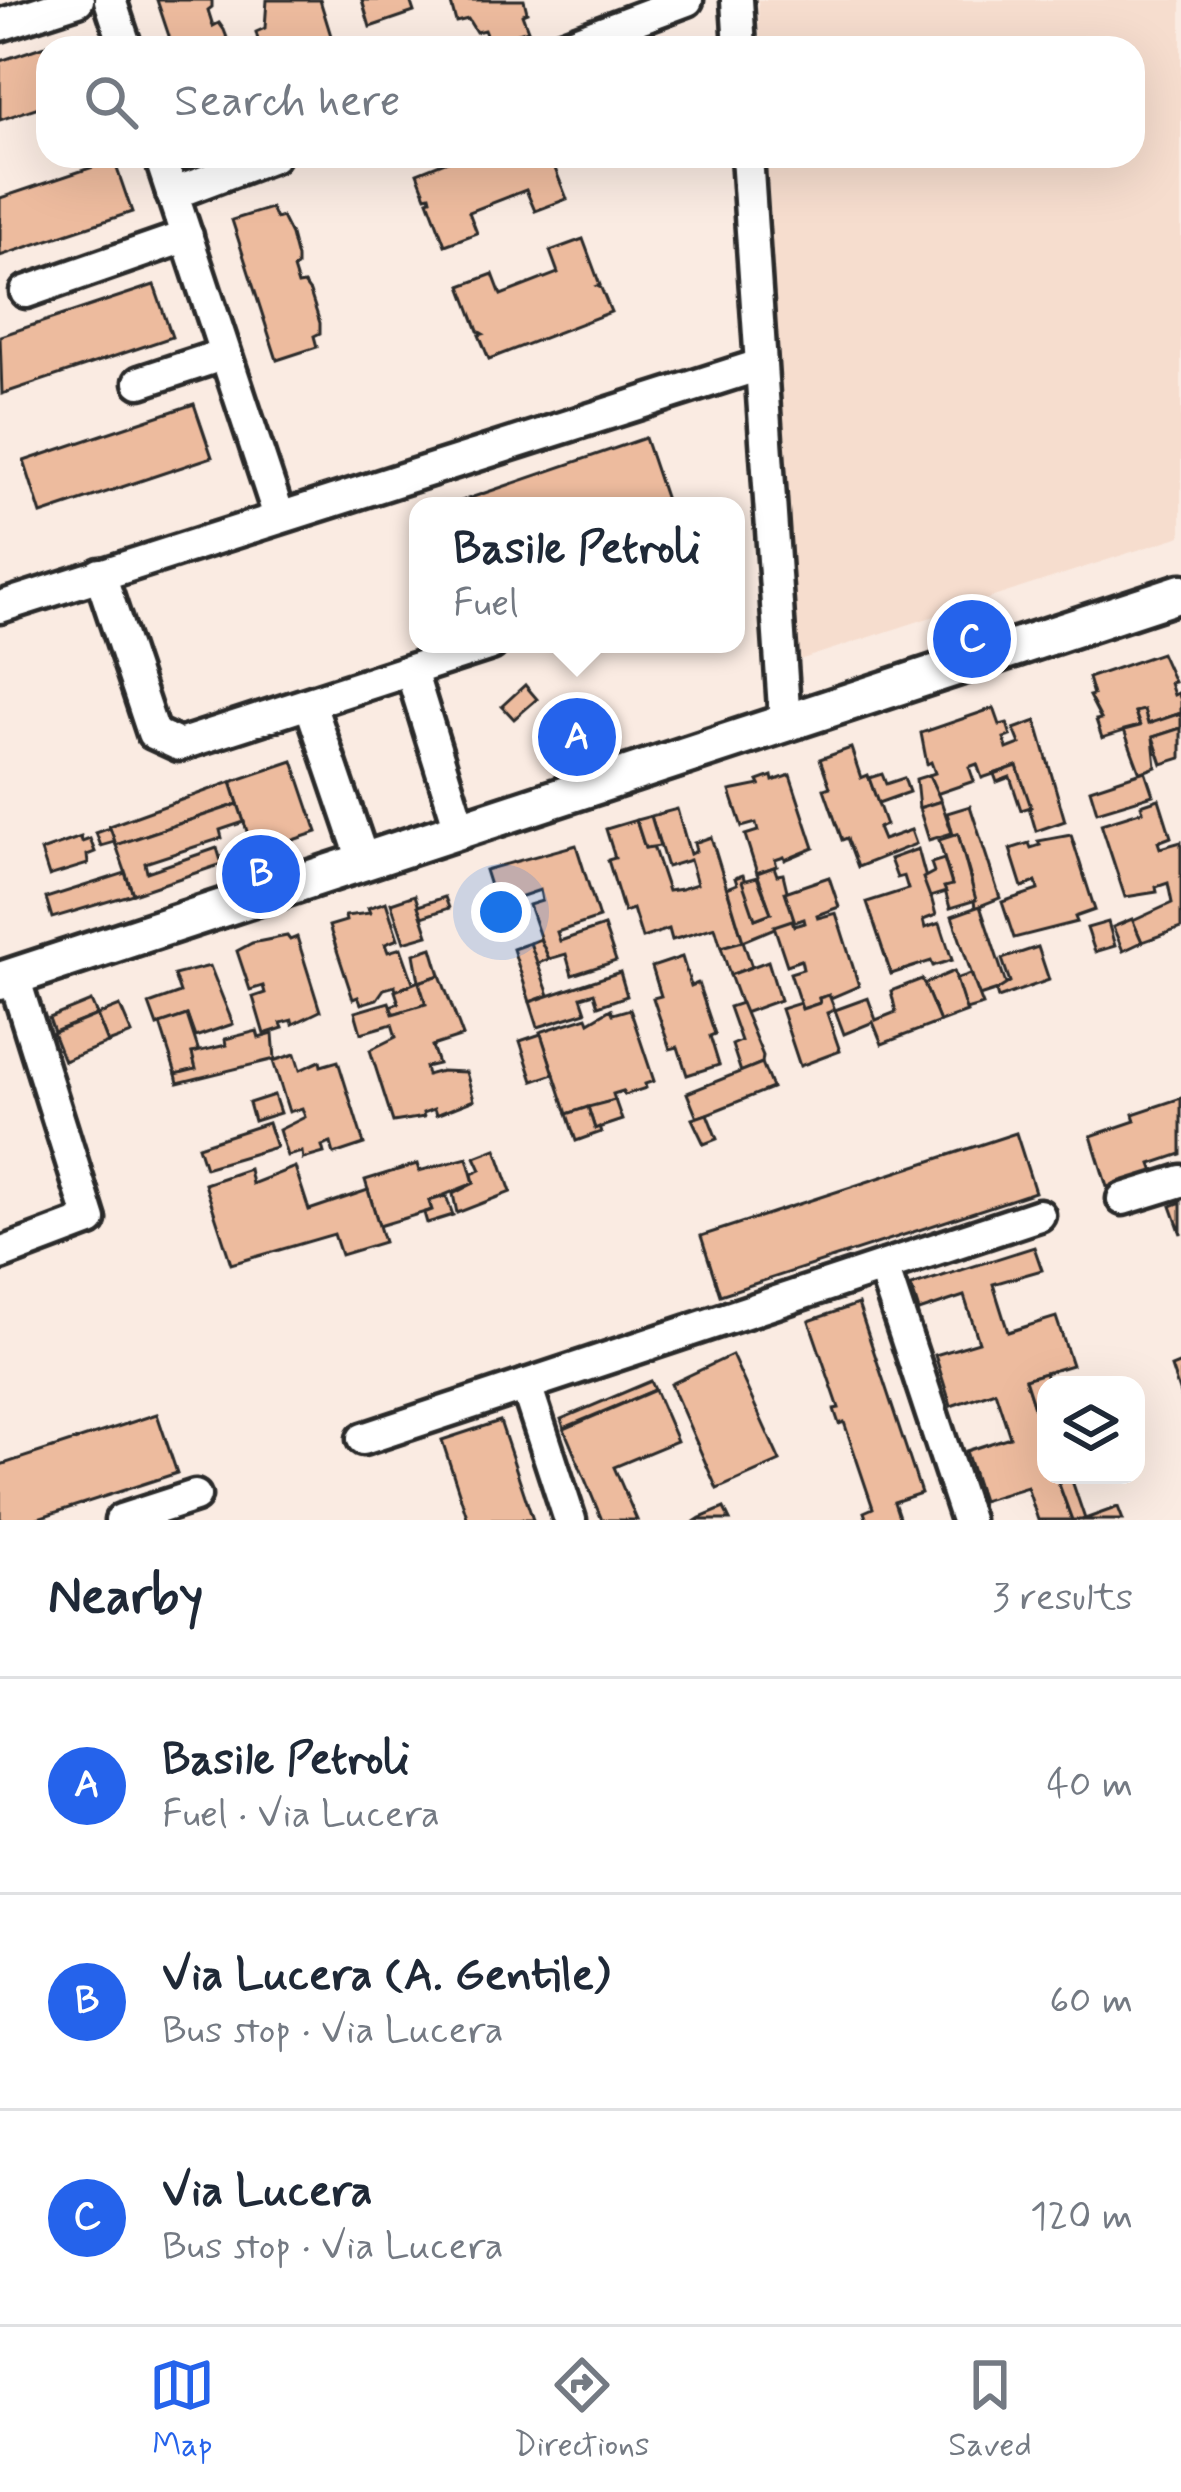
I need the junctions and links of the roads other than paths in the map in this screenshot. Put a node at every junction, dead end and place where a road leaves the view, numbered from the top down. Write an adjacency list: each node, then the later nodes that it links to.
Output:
1 (78, 0): 5 (street)
2 (110, 0): 6 (street)
3 (687, 0): 7 (street)
4 (737, 0): 8 (street)
5 (0, 25)
6 (121, 36)
7 (592, 36)
8 (739, 36)
9 (164, 168): 12 (street)
10 (241, 168): 12 (street)
11 (748, 168): 16 (street)
12 (172, 194): 13 (street)
13 (187, 236): 14 (street); 15 (street)
14 (26, 292)
15 (225, 354): 17 (street); 18 (street)
16 (760, 364): 18 (street); 25 (street)
17 (140, 382)
18 (279, 515): 19 (street)
19 (100, 574): 21 (street); 24 (street)
20 (1181, 593): 25 (main road)
21 (0, 607)
22 (463, 653): 23 (street)
23 (411, 670): 24 (street); 26 (street)
24 (310, 704): 27 (street)
25 (785, 724): 26 (main road)
26 (461, 832): 27 (main road)
27 (364, 863): 28 (main road)
28 (7, 979): 32 (street)
29 (1181, 1181): 30 (street)
30 (1123, 1199)
31 (1039, 1215): 33 (street)
32 (0, 1254)
33 (883, 1267): 34 (street); 39 (street)
34 (526, 1385): 35 (street); 38 (street)
35 (363, 1439)
36 (195, 1496): 37 (street)
37 (121, 1520)
38 (569, 1520)
39 (967, 1520)

